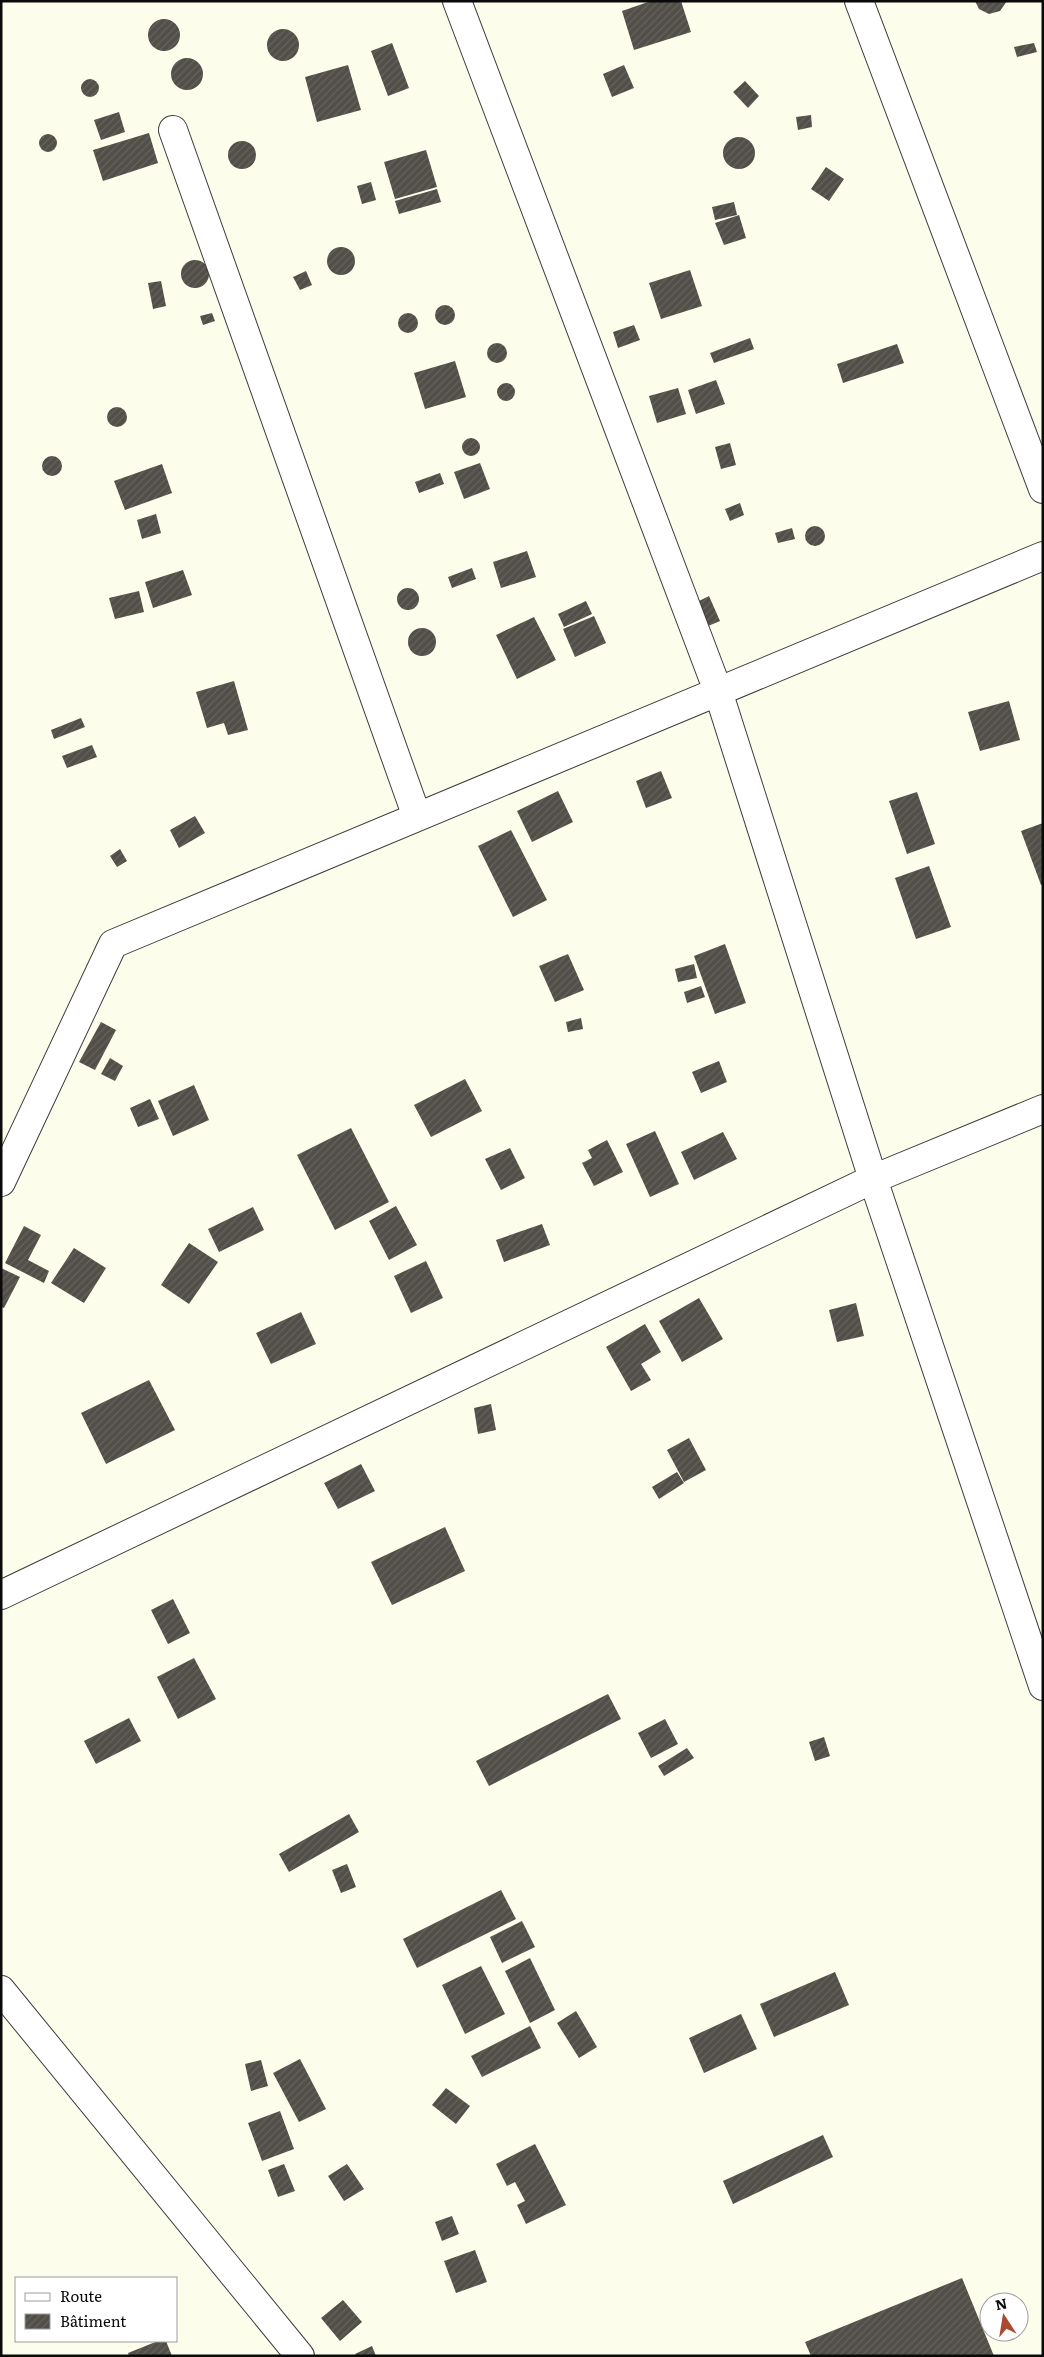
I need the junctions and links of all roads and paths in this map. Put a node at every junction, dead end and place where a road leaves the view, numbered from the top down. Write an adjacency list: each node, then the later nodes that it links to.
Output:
1 (457, 1): 6 (street)
2 (859, 1): 4 (street)
3 (173, 130): 7 (street)
4 (1043, 489)
5 (1043, 556): 6 (street)
6 (718, 691): 7 (street); 9 (street)
7 (417, 817): 10 (street)
8 (1043, 1109): 9 (street)
9 (872, 1179): 11 (street); 12 (street)
10 (1, 1182)
11 (1, 1595)
12 (1043, 1686)
13 (1, 1990): 14 (street)
14 (300, 2356)

